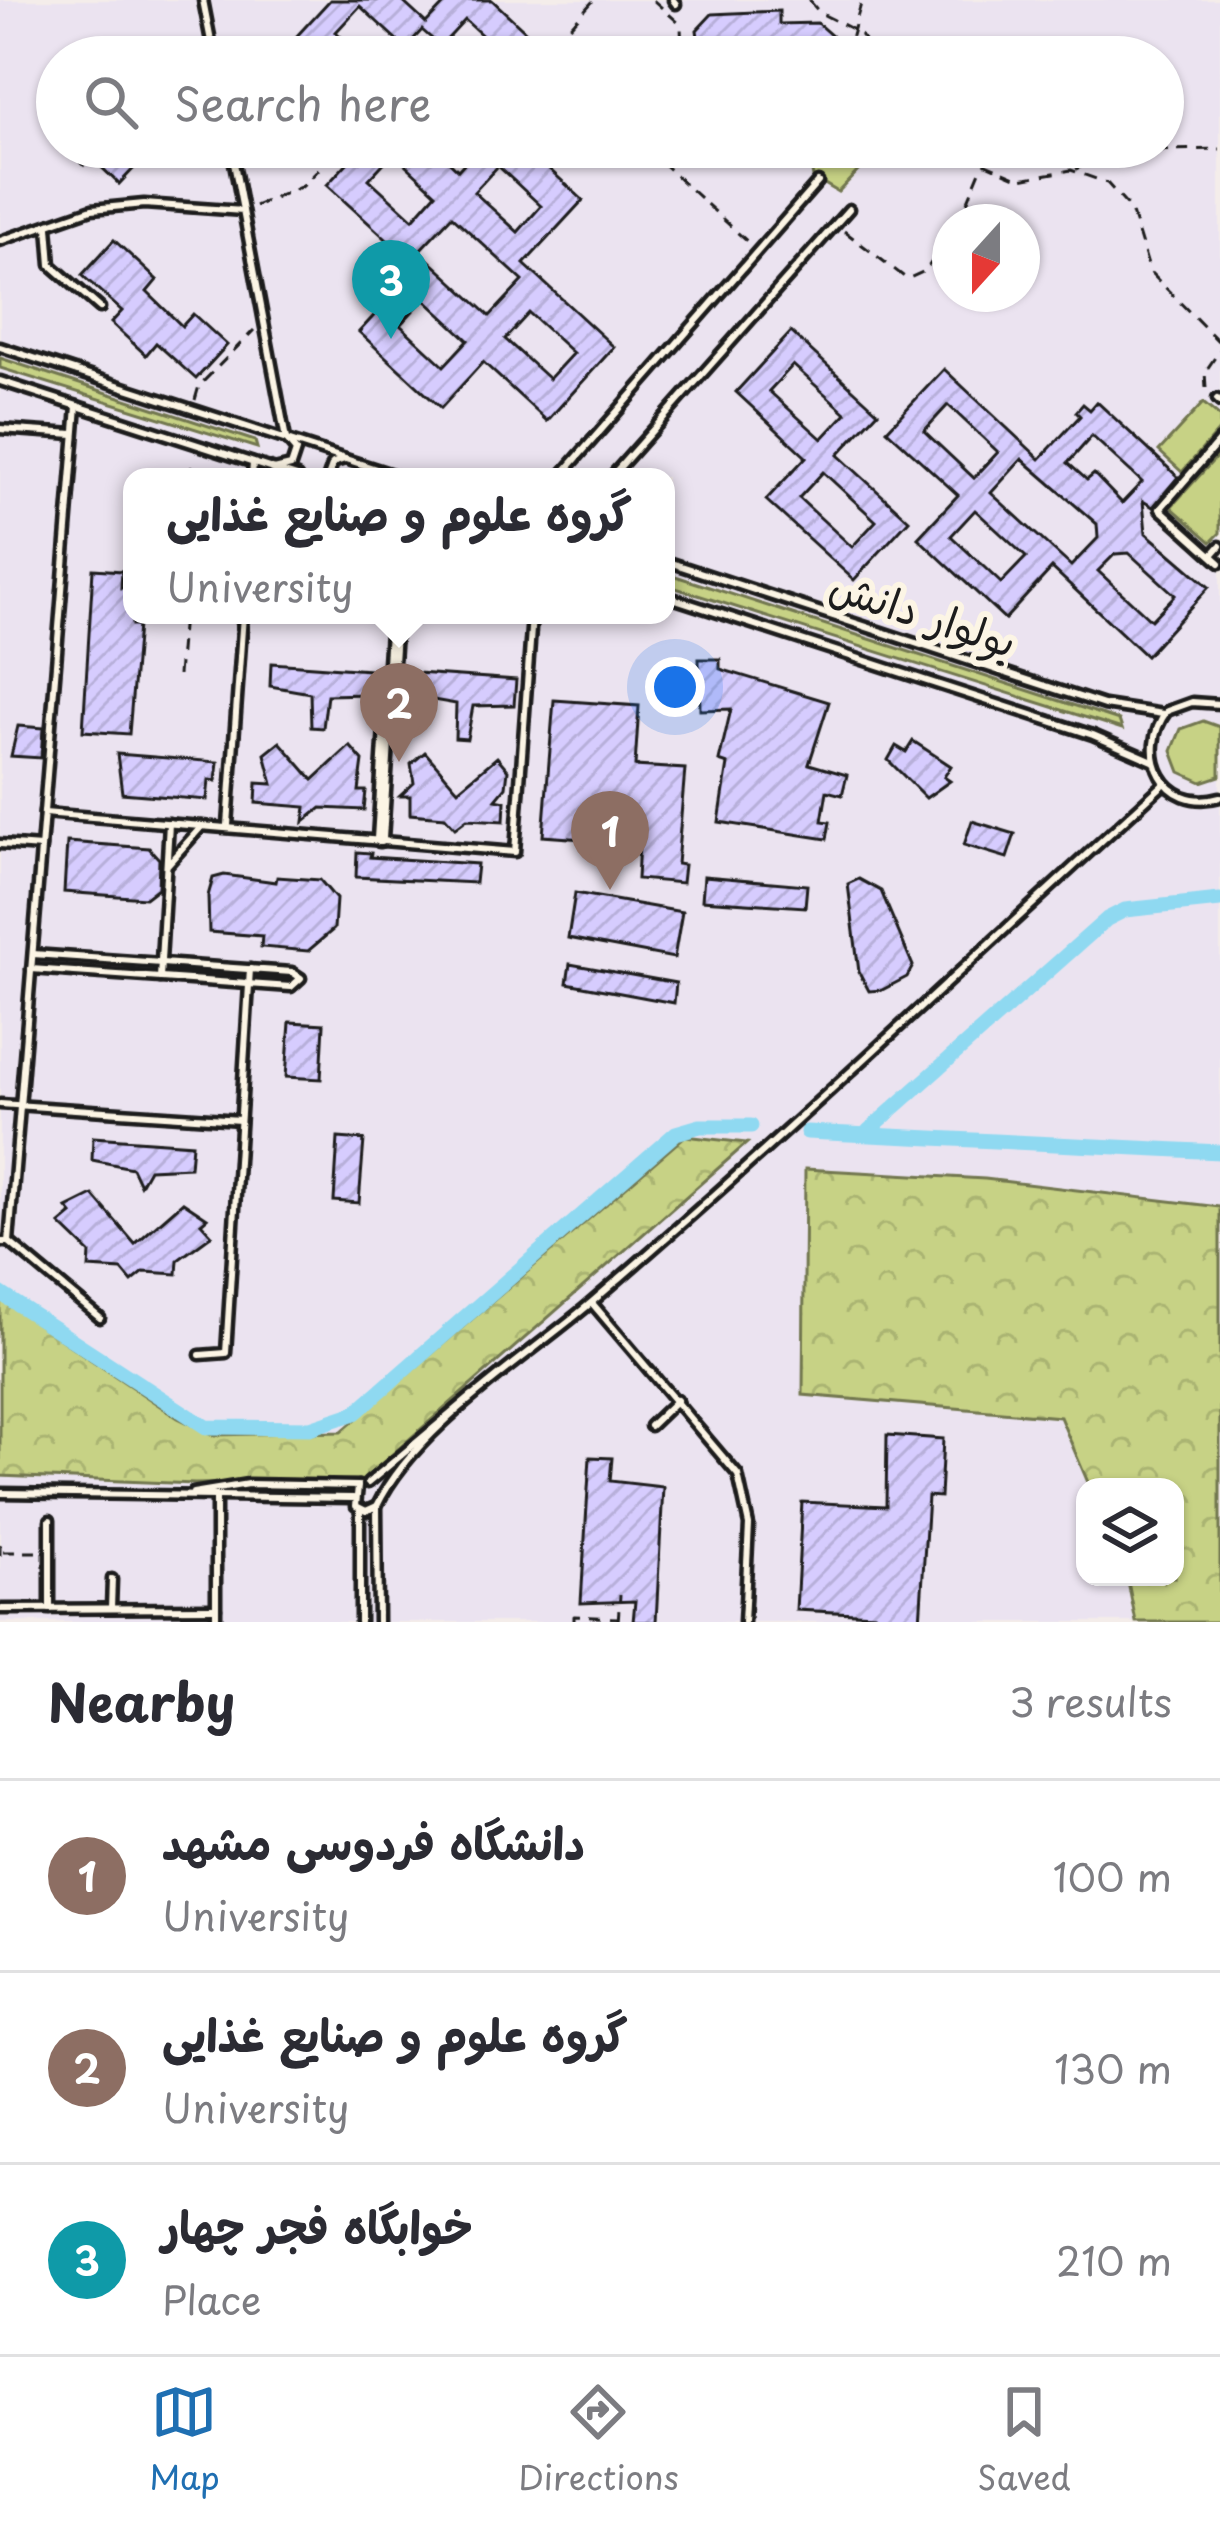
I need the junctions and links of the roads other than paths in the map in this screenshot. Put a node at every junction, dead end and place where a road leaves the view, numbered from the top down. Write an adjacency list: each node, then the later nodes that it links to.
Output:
1 (202, 0): 2 (lane)
2 (210, 36)
3 (235, 168): 6 (lane)
4 (818, 182): 24 (lane)
5 (849, 209): 25 (lane)
6 (243, 211): 7 (lane); 15 (lane)
7 (48, 227): 8 (lane); 9 (lane)
8 (0, 241)
9 (100, 308)
10 (0, 347): 15 (lane)
11 (0, 381): 12 (lane)
12 (77, 406): 14 (lane); 18 (lane)
13 (0, 429): 14 (lane)
14 (75, 434): 41 (lane)
15 (286, 439): 17 (lane); 21 (lane)
16 (1220, 440): 27 (lane)
17 (349, 460): 22 (lane); 23 (lane)
18 (254, 463): 19 (lane); 20 (lane)
19 (253, 468)
20 (268, 468)
21 (279, 468)
22 (331, 468)
23 (373, 468)
24 (568, 468)
25 (619, 468)
26 (1220, 546): 27 (lane)
27 (1212, 555): 28 (lane)
28 (1220, 563)
29 (675, 565): 37 (lane, بولوار دانش)
30 (675, 599): 38 (lane, بولوار دانش)
31 (242, 624): 43 (lane)
32 (393, 624): 45 (street)
33 (532, 624): 34 (lane)
34 (532, 631): 35 (lane); 45 (lane)
35 (543, 632)
36 (1220, 704): 37 (lane, بولوار دانش)
37 (1163, 714): 38 (lane)
38 (1153, 760): 39 (lane)
39 (1164, 784): 40 (lane); 59 (lane)
40 (1220, 797)
41 (44, 813): 42 (lane); 47 (lane)
42 (169, 823): 44 (lane); 48 (lane)
43 (228, 825): 44 (lane); 45 (lane)
44 (202, 826): 48 (lane)
45 (380, 839)
46 (0, 844): 47 (lane)
47 (41, 847): 49 (lane)
48 (166, 867): 50 (lane)
49 (33, 954): 50 (lane); 51 (lane)
50 (160, 963): 52 (lane); 53 (lane)
51 (31, 969): 53 (lane); 56 (lane)
52 (250, 969): 54 (lane); 54 (lane)
53 (160, 978): 54 (lane)
54 (249, 984): 57 (lane)
55 (0, 1104): 56 (lane)
56 (20, 1105): 57 (lane); 58 (lane)
57 (240, 1120): 61 (lane)
58 (5, 1242): 60 (lane)
59 (592, 1302): 62 (lane); 63 (lane)
60 (100, 1318)
61 (200, 1354)
62 (481, 1391): 65 (lane); 69 (lane)
63 (677, 1400): 64 (lane); 83 (lane)
64 (650, 1426)
65 (368, 1483): 66 (lane); 69 (lane)
66 (358, 1486): 68 (lane); 71 (lane)
67 (0, 1492): 68 (lane)
68 (190, 1493): 70 (lane)
69 (381, 1493): 72 (lane)
70 (216, 1497): 71 (lane); 76 (lane)
71 (353, 1498): 73 (lane)
72 (377, 1506): 73 (lane); 82 (lane)
73 (360, 1510): 81 (lane)
74 (50, 1520): 78 (lane)
75 (112, 1579): 79 (lane)
76 (216, 1608): 79 (lane); 80 (lane)
77 (0, 1609): 78 (lane)
78 (50, 1609): 79 (lane)
79 (111, 1609)
80 (216, 1622)
81 (360, 1622)
82 (378, 1622)
83 (744, 1622)

